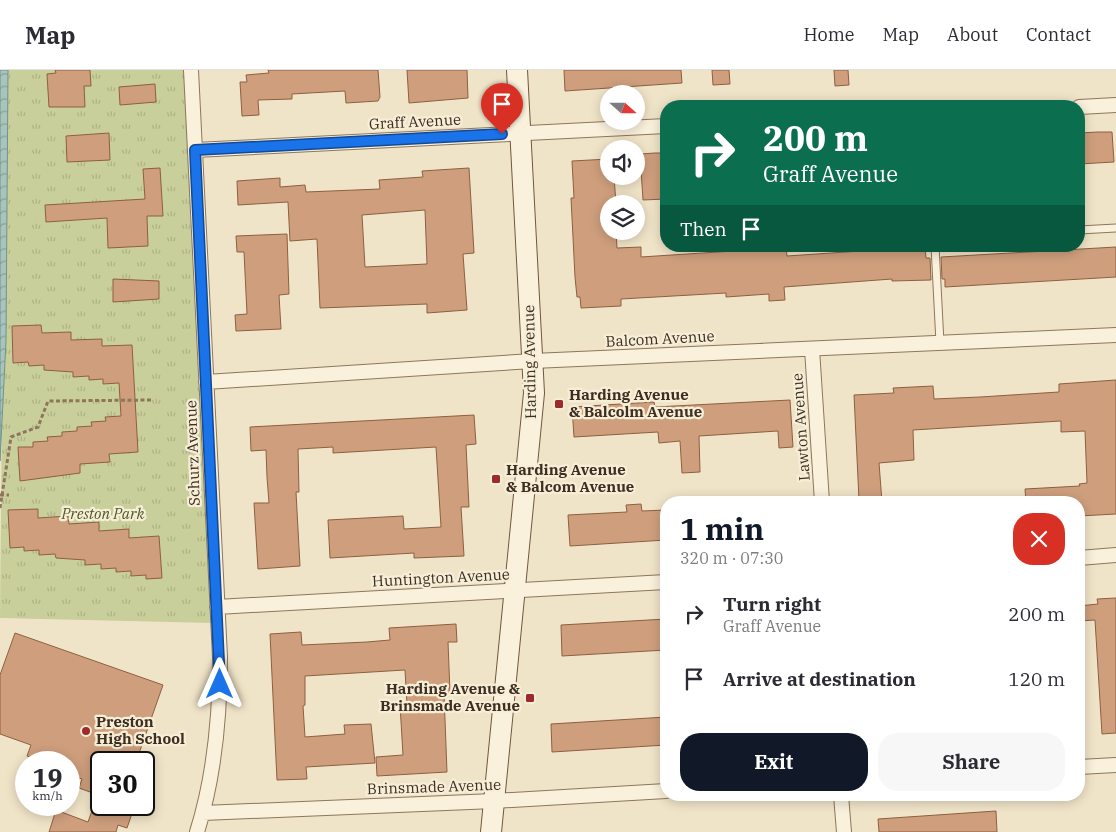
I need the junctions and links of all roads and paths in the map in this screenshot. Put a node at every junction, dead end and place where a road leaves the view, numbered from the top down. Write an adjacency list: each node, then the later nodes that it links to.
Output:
1 (191, 70): 7 (street, Schurz Avenue)
2 (517, 70): 6 (street, Harding Avenue)
3 (1116, 105): 4 (street)
4 (1085, 107)
5 (660, 126): 6 (street, Graff Avenue)
6 (521, 133): 7 (street, Graff Avenue); 14 (street, Harding Avenue)
7 (195, 150): 15 (street, Schurz Avenue)
8 (1116, 228): 9 (lane)
9 (1085, 230)
10 (935, 252): 12 (lane)
11 (1116, 335): 12 (street, Balcom Avenue)
12 (940, 343): 13 (street, Balcom Avenue)
13 (812, 349): 14 (street, Balcom Avenue); 19 (street, Lawton Avenue)
14 (533, 361): 15 (street, Balcom Avenue); 24 (street, Harding Avenue)
15 (206, 382): 25 (street, Schurz Avenue)
16 (151, 400): 17 (path)
17 (1, 495): 18 (path); 20 (path)
18 (9, 495)
19 (822, 496)
20 (0, 508)
21 (1116, 556): 22 (street)
22 (1085, 558)
23 (660, 582): 24 (street, Huntington Avenue)
24 (515, 590): 25 (street, Huntington Avenue); 29 (street, Harding Avenue)
25 (217, 606): 31 (street, Schurz Avenue)
26 (1116, 765): 27 (street)
27 (1085, 767)
28 (660, 791): 29 (street, Brinsmade Avenue)
29 (494, 801): 31 (street, Brinsmade Avenue); 33 (street, Harding Avenue)
30 (841, 801): 34 (street)
31 (203, 813): 32 (street, Schurz Avenue)
32 (197, 832)
33 (491, 832)
34 (844, 832)

